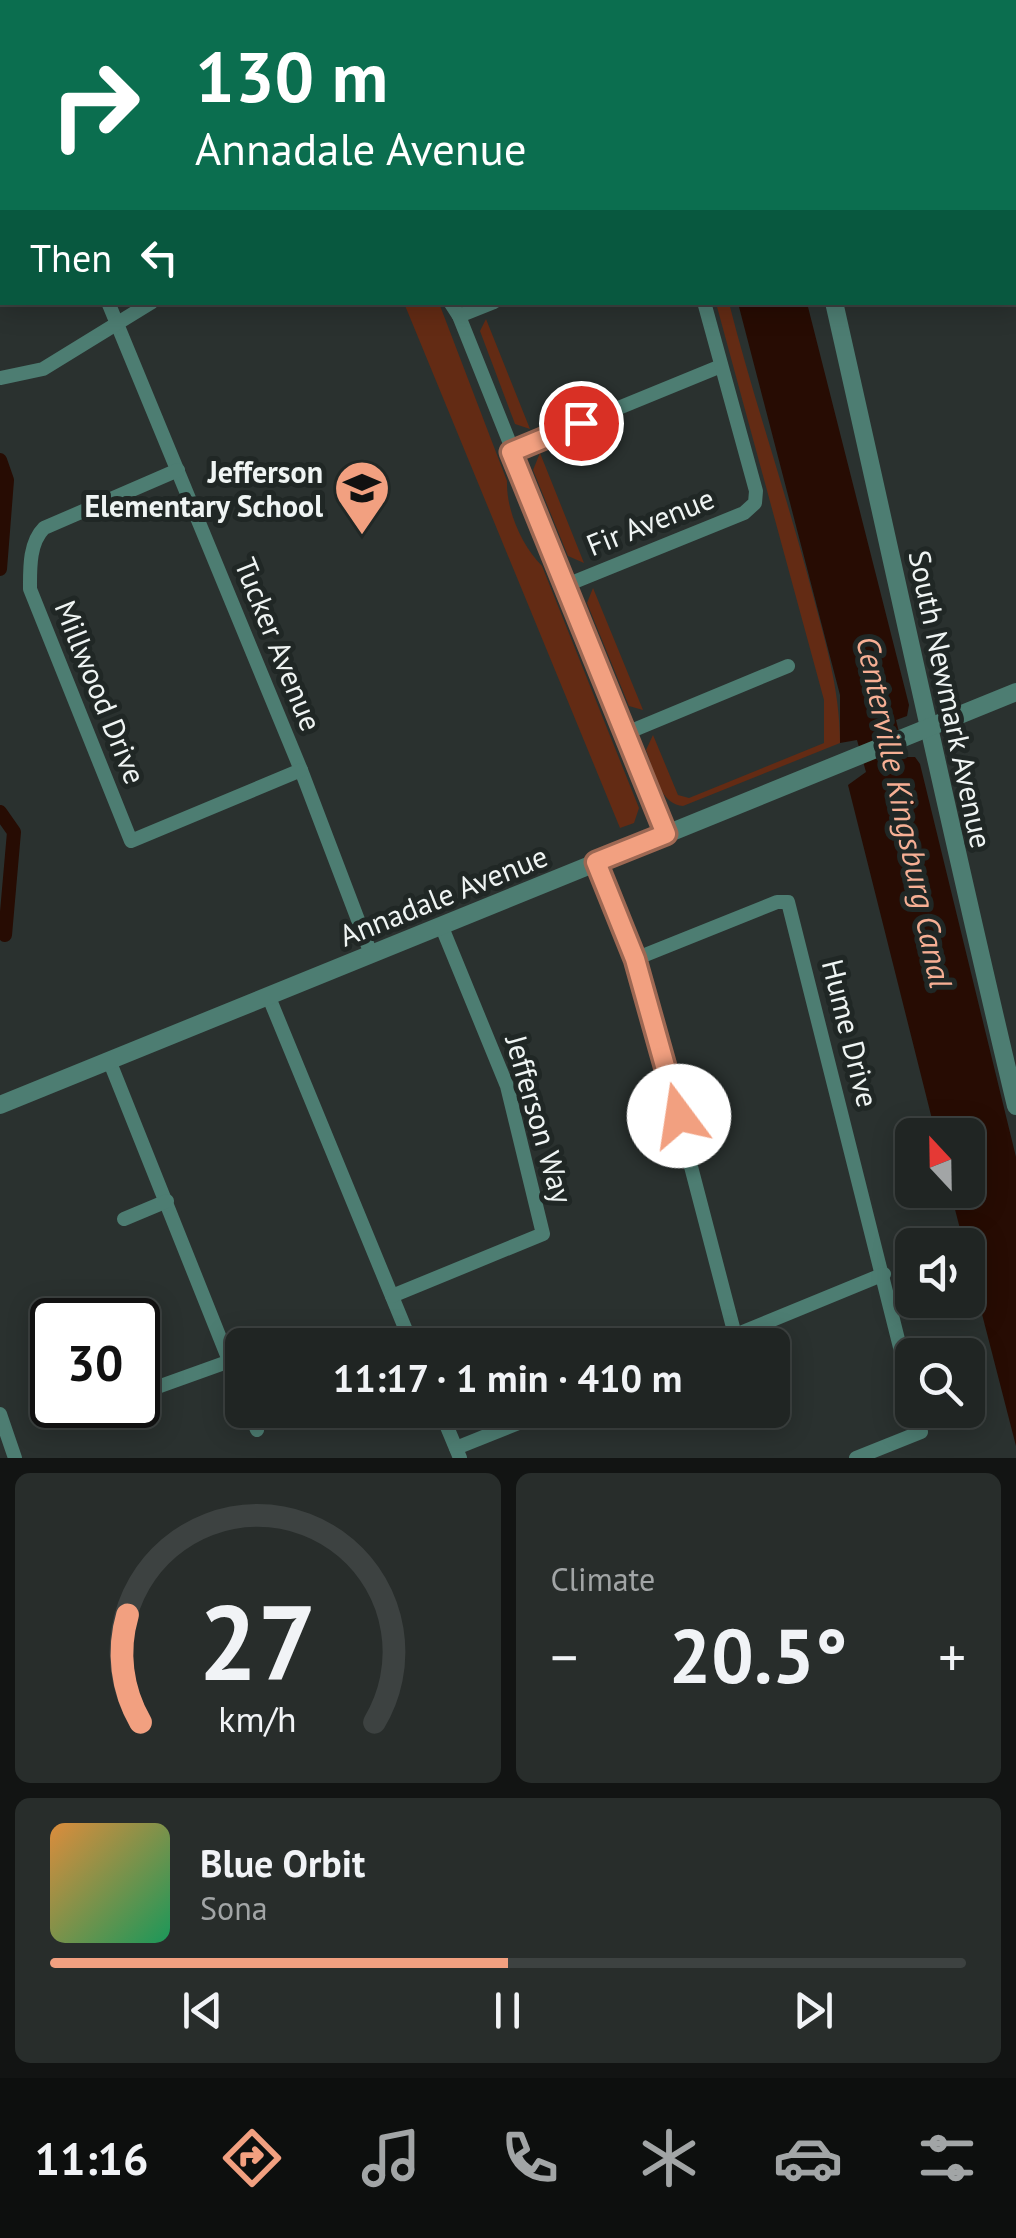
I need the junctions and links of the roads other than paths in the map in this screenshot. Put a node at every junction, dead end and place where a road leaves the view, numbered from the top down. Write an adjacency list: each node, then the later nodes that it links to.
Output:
1 (110, 305): 6 (street, Tucker Avenue)
2 (147, 305): 6 (street)
3 (705, 305): 7 (street)
4 (835, 305): 14 (street, South Newmark Avenue)
5 (459, 309): 9 (street)
6 (119, 323): 8 (street); 10 (street, Tucker Avenue)
7 (721, 366): 9 (street); 11 (street, Fir Avenue)
8 (1, 378)
9 (511, 452): 11 (street)
10 (178, 470): 16 (street, Tucker Avenue); 16 (street, Millwood Drive)
11 (564, 586): 15 (street)
12 (788, 666): 15 (street)
13 (1016, 692): 14 (street, Annadale Avenue)
14 (926, 728): 17 (street, Annadale Avenue); 25 (street, South Newmark Avenue)
15 (624, 734): 17 (street)
16 (301, 770): 20 (street, Tucker Avenue)
17 (666, 834): 18 (street, Annadale Avenue)
18 (596, 862): 19 (street, Annadale Avenue); 21 (street)
19 (442, 925): 20 (street, Annadale Avenue); 29 (street, Jefferson Way)
20 (371, 954): 22 (street, Annadale Avenue)
21 (635, 959): 28 (street, Hume Drive); 31 (street)
22 (268, 996): 23 (street, Annadale Avenue); 29 (street)
23 (109, 1060): 24 (street, Annadale Avenue); 26 (street)
24 (0, 1105)
25 (1016, 1106)
26 (167, 1202): 27 (street); 34 (street)
27 (124, 1219)
28 (884, 1274): 32 (street); 33 (street, Hume Drive)
29 (392, 1296): 30 (street)
30 (405, 1328)
31 (734, 1328)
32 (753, 1328)
33 (899, 1338)
34 (225, 1348)
35 (225, 1363): 36 (street)
36 (160, 1386)
37 (0, 1414): 42 (street)
38 (448, 1428): 41 (street)
39 (512, 1428): 41 (street)
40 (920, 1428): 43 (street)
41 (458, 1453)
42 (15, 1458)
43 (856, 1458)

